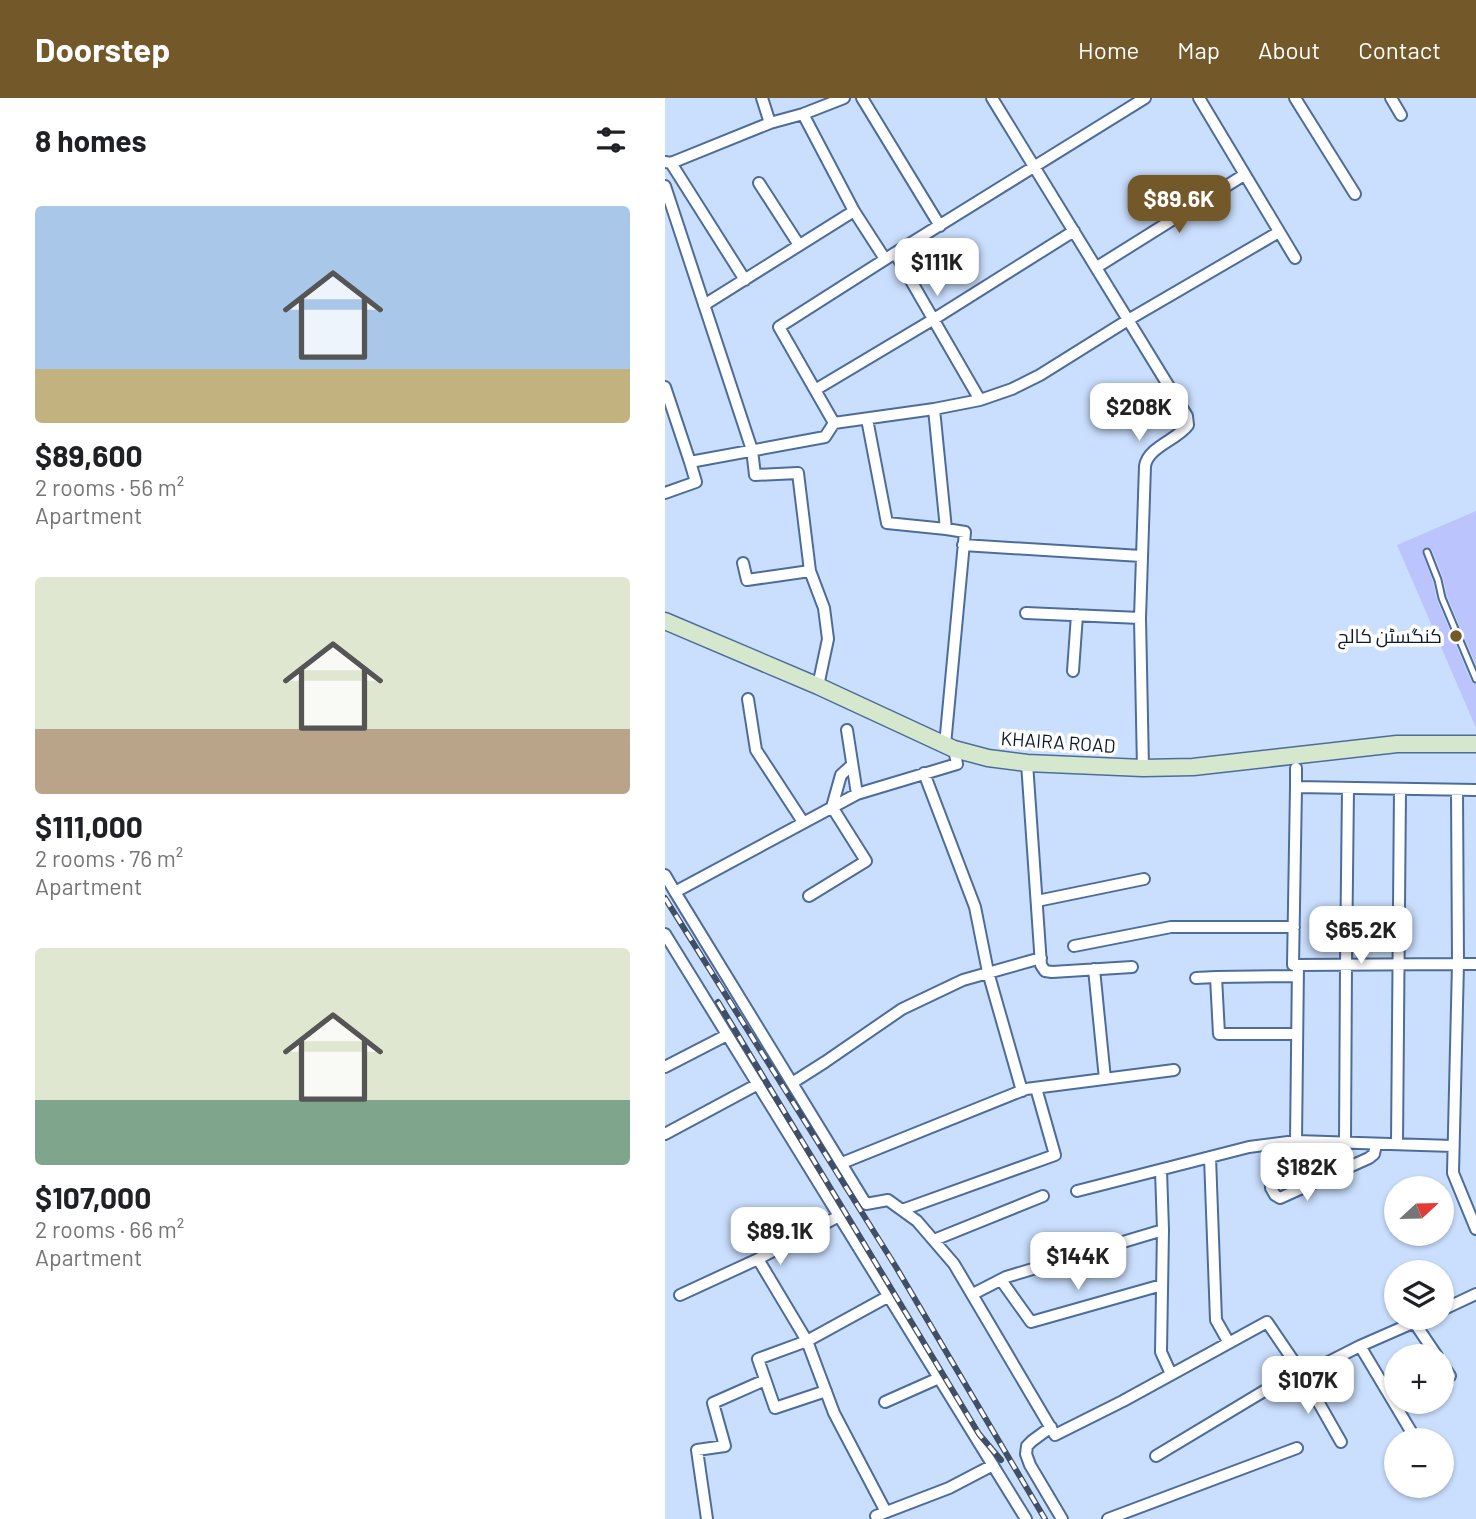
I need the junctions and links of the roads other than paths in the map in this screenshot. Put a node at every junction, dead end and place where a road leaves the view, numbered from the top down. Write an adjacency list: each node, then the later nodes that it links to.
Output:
1 (762, 98): 11 (street)
2 (844, 98): 9 (street)
3 (862, 98): 19 (street)
4 (992, 98): 13 (street)
5 (1145, 98): 13 (street)
6 (1199, 98): 14 (street)
7 (1295, 98): 17 (street)
8 (1391, 98): 10 (street)
9 (803, 114): 11 (street); 18 (street)
10 (1401, 115)
11 (770, 123): 12 (street)
12 (668, 163): 26 (street)
13 (1034, 167): 19 (street); 20 (street)
14 (1244, 175): 21 (street); 25 (street)
15 (759, 183): 22 (street)
16 (665, 186): 27 (street)
17 (1355, 194)
18 (854, 211): 22 (street); 23 (street)
19 (940, 226): 23 (street)
20 (1074, 231): 25 (street); 28 (street)
21 (1279, 232): 24 (street); 29 (street)
22 (799, 245): 26 (street)
23 (890, 256): 28 (street); 31 (street)
24 (1294, 258)
25 (1097, 268): 29 (street)
26 (745, 279): 27 (street)
27 (704, 305): 36 (street)
28 (934, 319): 31 (street); 32 (street)
29 (1128, 320): 32 (street); 42 (street)
30 (665, 387): 37 (street)
31 (815, 390): 35 (street)
32 (980, 400): 33 (street)
33 (934, 409): 34 (street); 39 (street)
34 (867, 419): 35 (street); 39 (street)
35 (834, 423): 36 (street)
36 (752, 450): 37 (street); 44 (street)
37 (690, 462): 38 (street)
38 (665, 493)
39 (946, 529): 40 (street)
40 (963, 545): 42 (street); 55 (street)
41 (1427, 552): 50 (lane)
42 (1141, 556): 47 (street)
43 (743, 563): 44 (street)
44 (810, 571): 51 (street)
45 (1026, 613): 46 (street)
46 (1077, 615): 47 (street); 49 (street)
47 (1140, 618): 58 (street)
48 (665, 621): 51 (street, KHAIRA ROAD)
49 (1073, 671)
50 (1476, 679)
51 (818, 686): 55 (street, KHAIRA ROAD)
52 (748, 699): 68 (street)
53 (847, 730): 57 (street)
54 (1476, 744): 58 (street, KHAIRA ROAD)
55 (949, 747): 56 (street, KHAIRA ROAD); 60 (street)
56 (1027, 763): 58 (street, KHAIRA ROAD); 73 (street)
57 (852, 765): 66 (street); 67 (street)
58 (1143, 768)
59 (1296, 768): 61 (street)
60 (924, 773): 66 (street); 85 (street)
61 (1296, 787): 62 (street); 74 (street)
62 (1348, 788): 63 (street); 79 (street)
63 (1401, 789): 64 (street); 78 (street)
64 (1457, 790): 65 (street); 80 (street)
65 (1476, 790)
66 (857, 794): 67 (street)
67 (832, 807): 68 (street); 72 (street)
68 (803, 822): 71 (street)
69 (665, 876): 71 (street)
70 (1144, 879): 73 (street)
71 (675, 892): 93 (street)
72 (809, 896)
73 (1037, 901): 77 (street)
74 (1294, 927): 76 (street); 84 (street)
75 (665, 934): 89 (street)
76 (1074, 946)
77 (1041, 958): 83 (street); 85 (street)
78 (1399, 963): 79 (street); 80 (street); 101 (street)
79 (1346, 964): 84 (street); 99 (street)
80 (1458, 964): 81 (street); 103 (street)
81 (1476, 964)
82 (1132, 967): 83 (street)
83 (1094, 969): 92 (street)
84 (1298, 970): 86 (street); 88 (street)
85 (988, 972): 93 (street); 96 (street)
86 (1216, 976): 87 (street); 88 (street)
87 (1196, 978)
88 (1297, 1034): 98 (street)
89 (727, 1035): 90 (street); 94 (street)
90 (665, 1067)
91 (1174, 1070): 92 (street)
92 (1105, 1079): 95 (street)
93 (792, 1083): 105 (street)
94 (758, 1084): 97 (street); 110 (street)
95 (1036, 1087): 96 (street); 109 (street)
96 (1022, 1091): 105 (street)
97 (665, 1135)
98 (1296, 1141): 99 (street); 102 (street)
99 (1345, 1143): 100 (street)
100 (1376, 1144): 101 (street); 102 (street)
101 (1397, 1144): 103 (street)
102 (1269, 1145): 104 (street)
103 (1453, 1146): 111 (street)
104 (1210, 1157): 106 (street); 124 (street)
105 (842, 1163): 109 (street)
106 (1161, 1170): 107 (street); 112 (street)
107 (1077, 1191)
108 (1043, 1196): 113 (street)
109 (902, 1210): 113 (street)
110 (839, 1216): 114 (street); 120 (street)
111 (1476, 1228)
112 (1163, 1230): 115 (street); 116 (street)
113 (933, 1240): 117 (street)
114 (758, 1259): 119 (street); 123 (street)
115 (1001, 1280): 116 (street); 117 (street)
116 (1162, 1285): 127 (street)
117 (973, 1294): 132 (street)
118 (1476, 1294): 121 (street)
119 (680, 1295)
120 (889, 1296): 123 (street); 128 (street)
121 (1454, 1304)
122 (1396, 1330): 125 (street)
123 (807, 1341): 129 (street); 130 (street)
124 (1229, 1343): 126 (street); 127 (street)
125 (1360, 1346): 126 (street); 133 (street)
126 (1301, 1373): 134 (street); 136 (street)
127 (1171, 1374): 132 (street)
128 (939, 1378): 131 (street); 137 (street)
129 (765, 1380): 130 (street); 138 (street)
130 (826, 1391): 137 (street)
131 (885, 1402)
132 (1051, 1427): 140 (street)
133 (1409, 1428)
134 (1341, 1441)
135 (1297, 1448): 141 (street)
136 (1156, 1456)
137 (993, 1465): 139 (street)
138 (707, 1519)
139 (1026, 1519)
140 (1062, 1519)
141 (1108, 1519)

